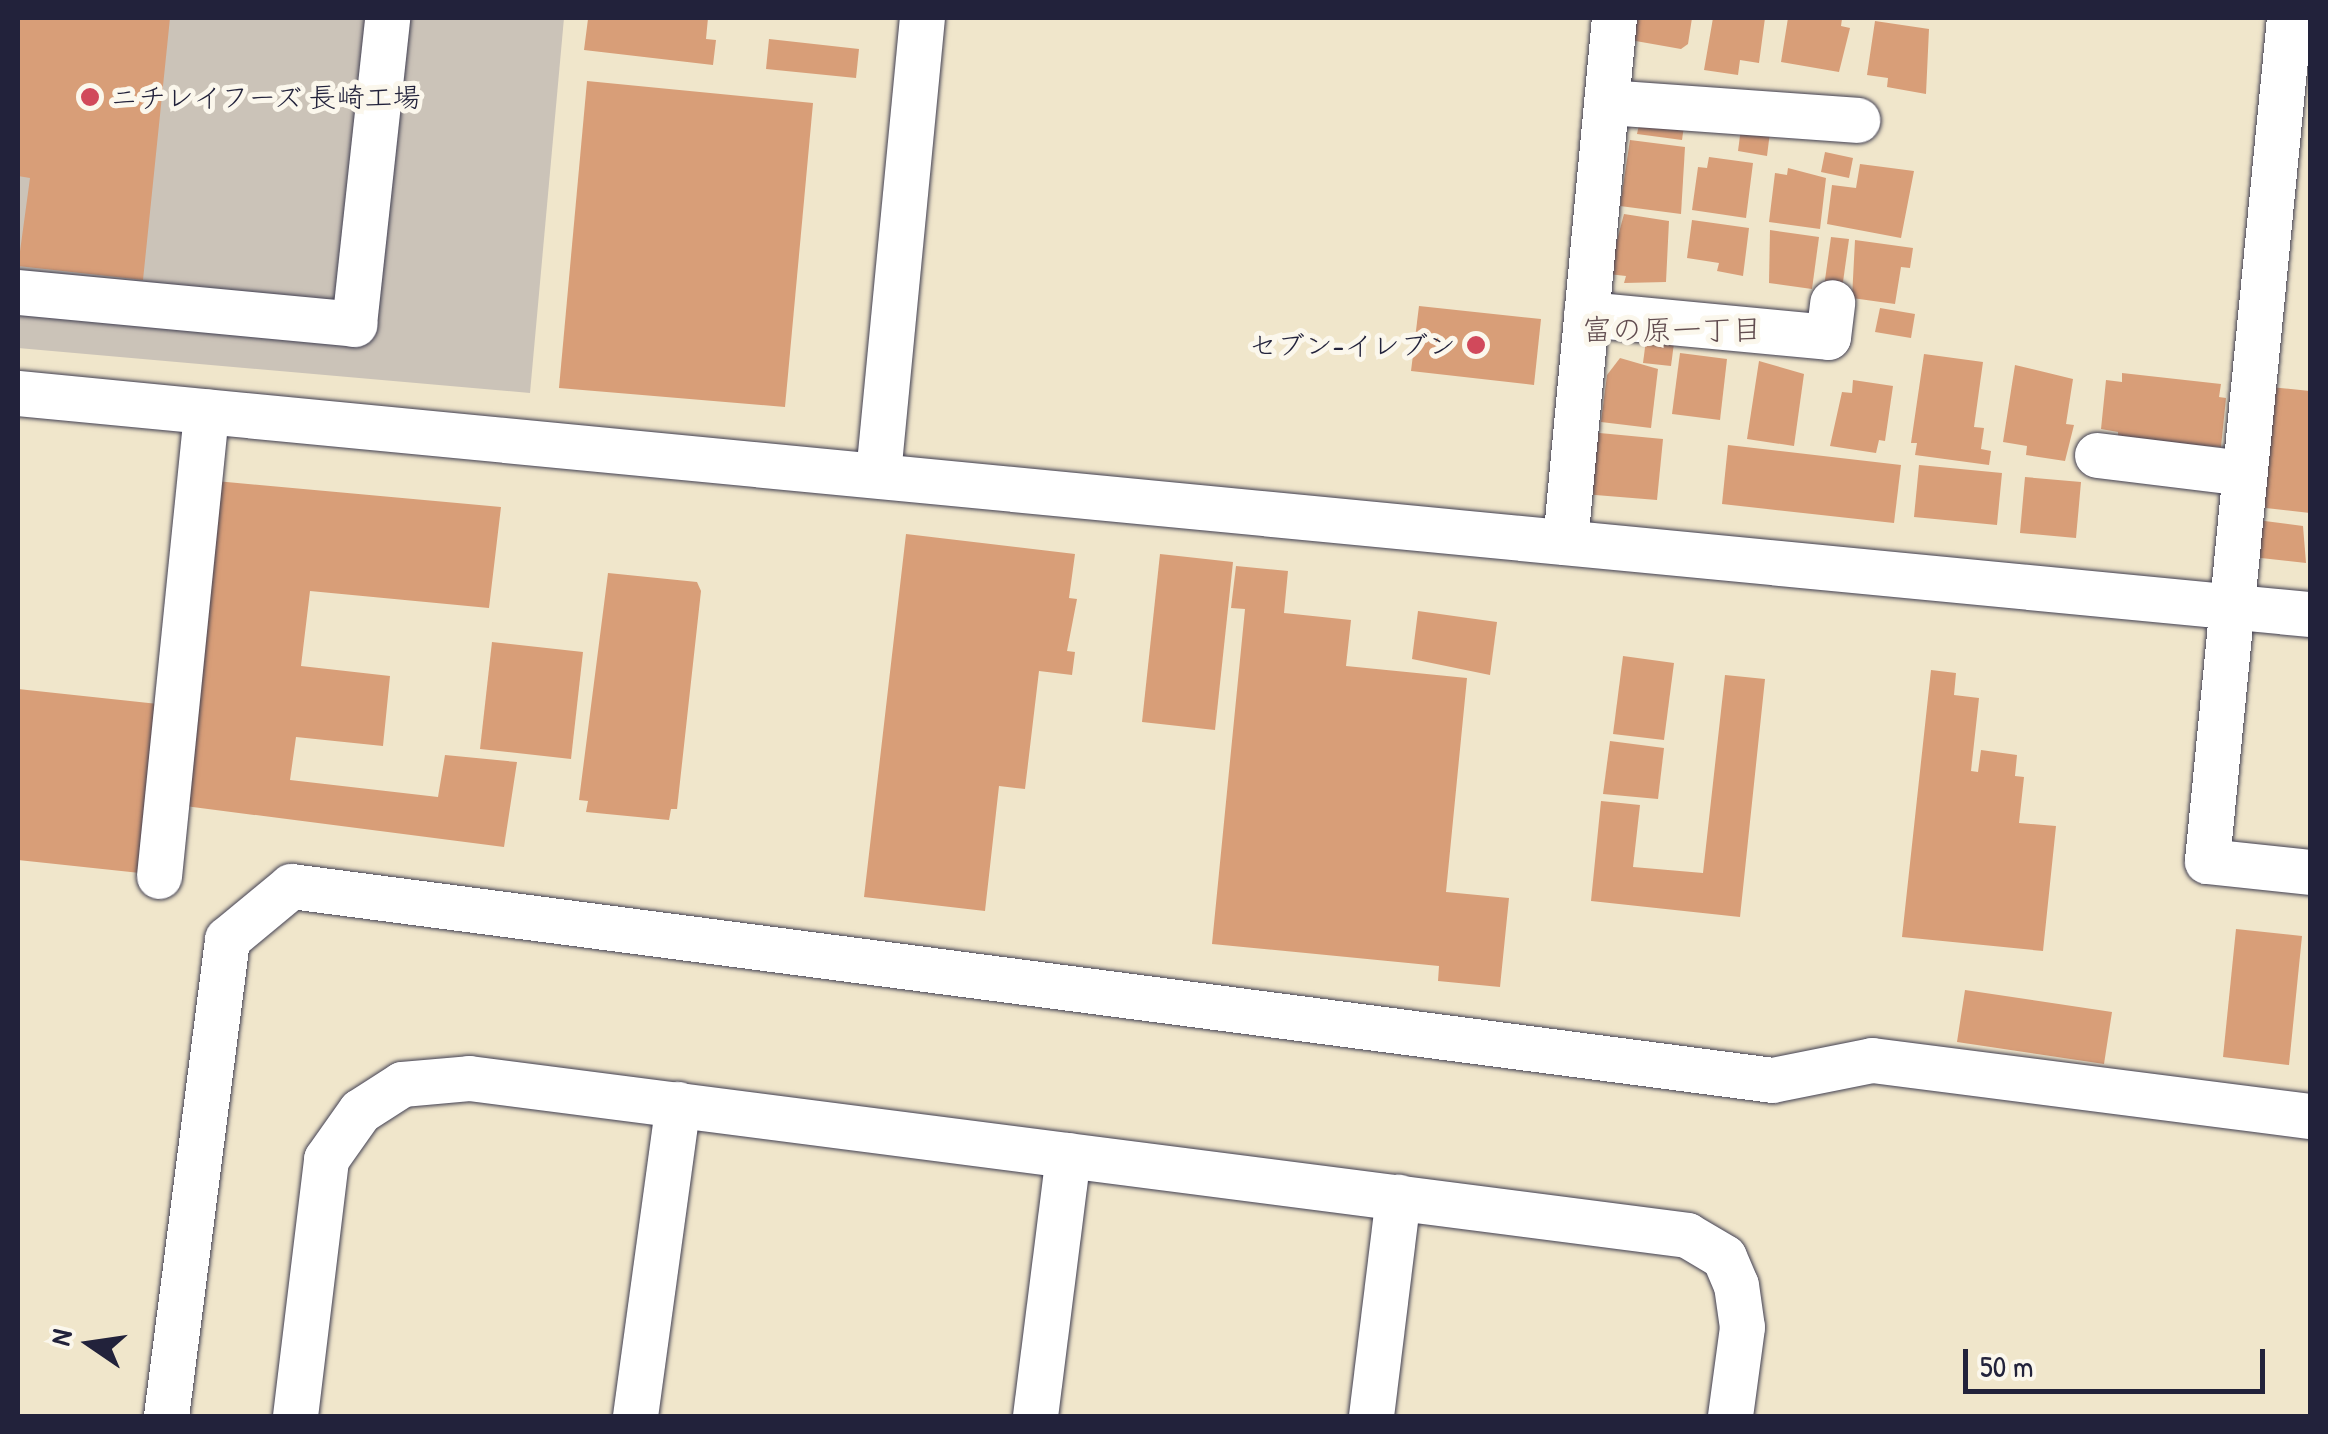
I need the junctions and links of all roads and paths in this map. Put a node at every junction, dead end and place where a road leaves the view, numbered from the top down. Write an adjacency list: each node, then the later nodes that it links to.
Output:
1 (387, 18): 7 (street)
2 (922, 18): 14 (street)
3 (1614, 18): 5 (street)
4 (2290, 18): 13 (street)
5 (1606, 102): 6 (street); 8 (street)
6 (1857, 120)
7 (18, 292)
8 (1586, 314): 9 (street); 15 (street)
9 (1828, 339)
10 (18, 393): 11 (street)
11 (206, 410): 14 (street); 19 (street)
12 (2097, 455): 13 (street)
13 (2244, 473): 16 (street)
14 (878, 474): 15 (street)
15 (1565, 542): 16 (street)
16 (2229, 606): 17 (street); 18 (street)
17 (2310, 614)
18 (2310, 872)
19 (159, 876)
20 (678, 1104): 22 (street); 25 (street); 26 (street)
21 (2310, 1116): 24 (street)
22 (1068, 1155): 23 (street); 27 (street)
23 (1398, 1197): 28 (street); 29 (street)
24 (166, 1416)
25 (295, 1416)
26 (634, 1416)
27 (1035, 1416)
28 (1371, 1416)
29 (1730, 1416)

